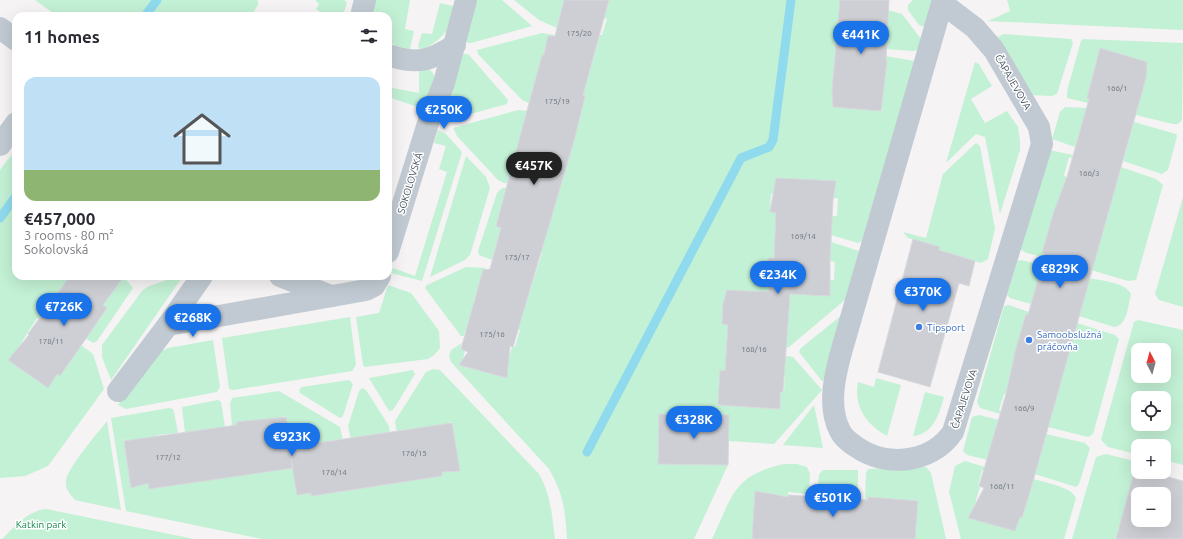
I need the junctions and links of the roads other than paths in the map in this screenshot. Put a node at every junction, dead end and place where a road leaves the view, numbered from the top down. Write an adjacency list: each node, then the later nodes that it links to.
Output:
1 (365, 0): 4 (street)
2 (466, 0): 7 (street, SOKOLOVSKÁ)
3 (943, 2): 3 (street, ČAPAJEVOVA)
4 (362, 12)
5 (0, 28): 6 (street)
6 (12, 37)
7 (455, 45): 8 (street); 11 (street, SOKOLOVSKÁ)
8 (392, 57)
9 (12, 129): 10 (street)
10 (0, 146)
11 (392, 240)
12 (199, 280): 16 (street)
13 (290, 280): 15 (street)
14 (378, 280): 15 (street)
15 (332, 296): 16 (street)
16 (168, 325): 17 (street)
17 (118, 391)

